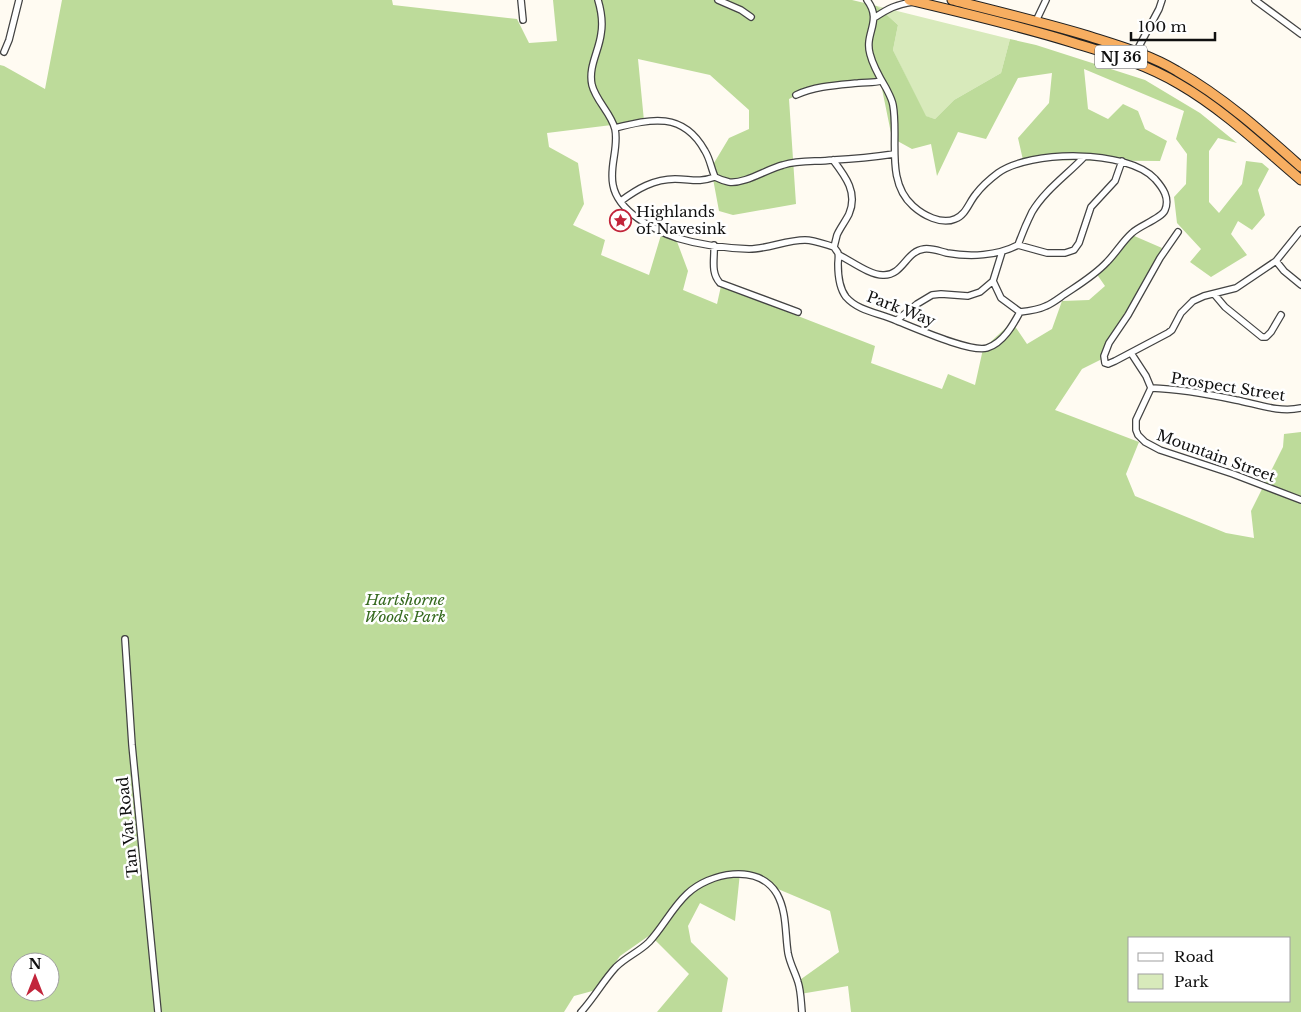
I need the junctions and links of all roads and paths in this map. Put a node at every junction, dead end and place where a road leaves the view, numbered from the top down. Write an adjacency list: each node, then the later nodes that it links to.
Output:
1 (19, 0): 17 (street)
2 (521, 0): 14 (street)
3 (598, 0): 21 (street)
4 (718, 0): 12 (street)
5 (867, 0): 13 (street)
6 (952, 0): 11 (highway, NJ 36)
7 (1046, 0): 15 (street)
8 (1162, 0): 18 (street)
9 (1256, 0): 16 (street)
10 (912, 1): 13 (street); 28 (highway, NJ 36)
11 (975, 3): 15 (highway, NJ 36)
12 (751, 17)
13 (874, 18): 19 (street)
14 (523, 20)
15 (1036, 21): 18 (highway, NJ 36)
16 (1301, 34)
17 (4, 52)
18 (1136, 52): 26 (highway, NJ 36)
19 (881, 81): 20 (street); 22 (street)
20 (796, 95)
21 (614, 128): 27 (street); 29 (street)
22 (894, 154): 23 (street); 24 (street)
23 (1084, 157): 25 (street); 33 (street)
24 (833, 160): 27 (street); 34 (street)
25 (1122, 161): 33 (street); 42 (street)
26 (1301, 167)
27 (714, 177): 29 (street)
28 (1301, 180)
29 (621, 201): 32 (street)
30 (1301, 230): 37 (street)
31 (1178, 232): 45 (street)
32 (714, 245): 34 (street); 41 (street)
33 (1018, 245): 35 (street)
34 (834, 247): 36 (street)
35 (1002, 252): 36 (street); 38 (street)
36 (841, 256): 44 (street, Park Way)
37 (1276, 261): 39 (street); 40 (street)
38 (993, 282): 42 (street); 44 (street)
39 (1301, 285)
40 (1214, 294): 43 (street); 45 (street)
41 (798, 312)
42 (1020, 312): 44 (street, Park Way)
43 (1281, 315)
44 (897, 320)
45 (1131, 354): 46 (street)
46 (1151, 388): 47 (street, Prospect Street); 48 (street, Mountain Street)
47 (1301, 408)
48 (1301, 500)
49 (124, 639): 50 (street, Tan Vat Road)
50 (158, 1012)
51 (581, 1012): 52 (street)
52 (802, 1012)

